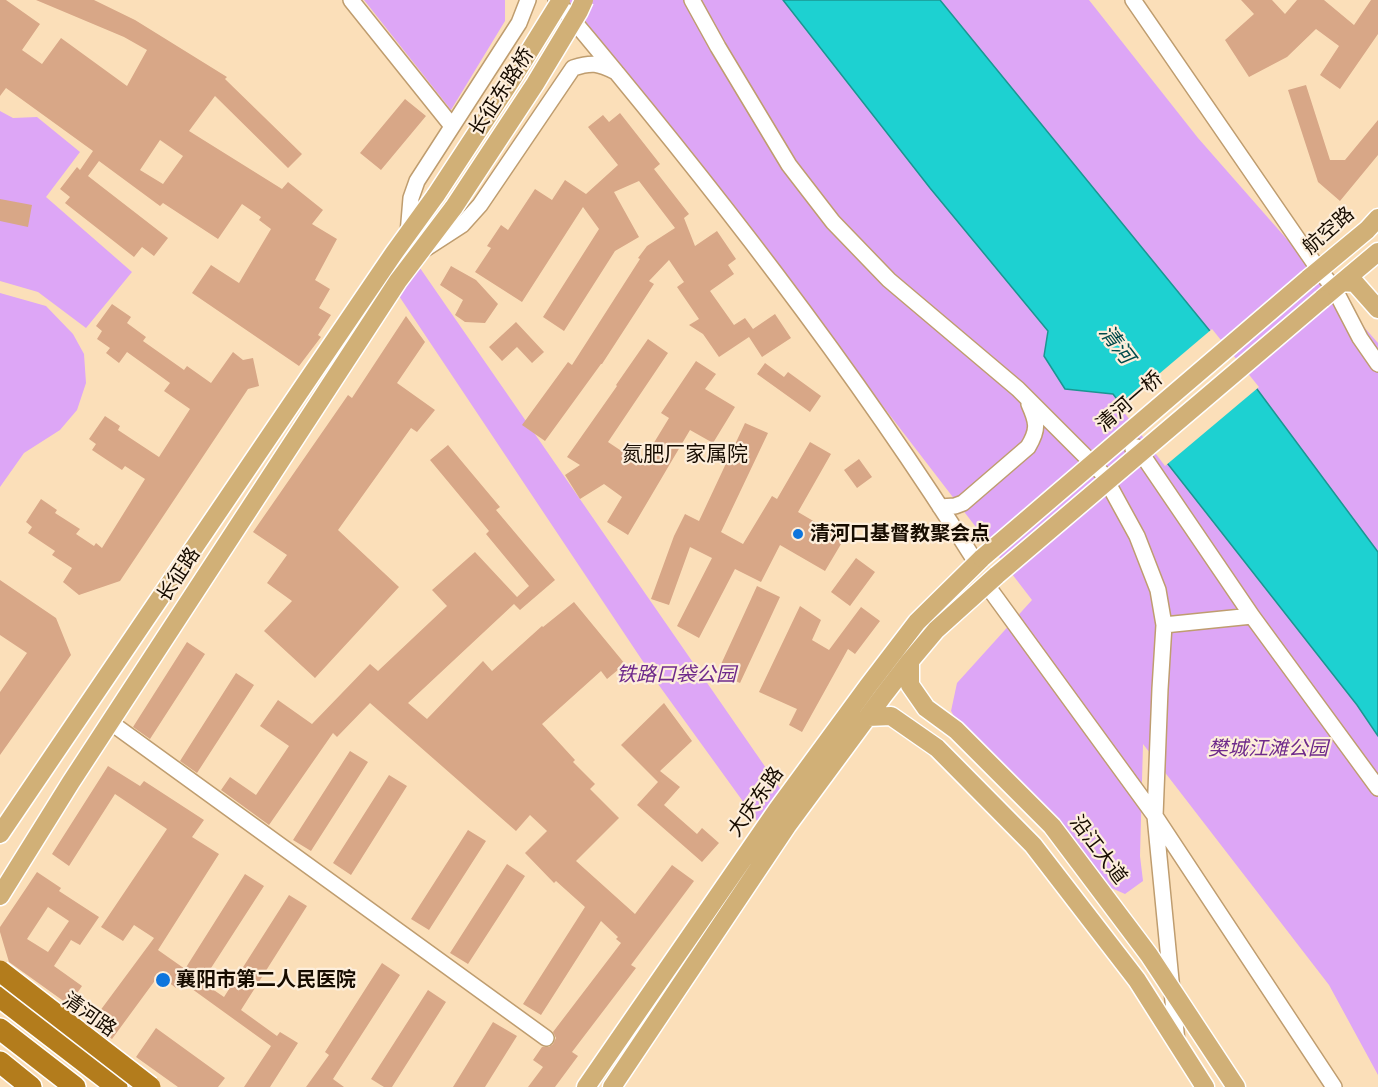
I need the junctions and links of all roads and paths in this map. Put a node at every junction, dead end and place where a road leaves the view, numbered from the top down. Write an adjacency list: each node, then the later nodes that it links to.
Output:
1 (351, 0): 12 (street)
2 (528, 0): 8 (street)
3 (535, 0): 8 (street)
4 (559, 0): 9 (street); 14 (main road, 长征东路桥, bridge)
5 (584, 0): 15 (main road, 长征东路桥, bridge)
6 (692, 0): 22 (street)
7 (1133, 0): 17 (street)
8 (519, 23): 12 (street)
9 (591, 41): 10 (street); 11 (street)
10 (573, 68): 11 (street); 15 (street)
11 (618, 73): 25 (street)
12 (452, 126): 14 (street)
13 (1378, 218): 17 (main road, 航空路)
14 (408, 234): 36 (main road, 长征路)
15 (417, 255): 33 (main road, 长征路)
16 (1373, 256): 18 (main road); 19 (main road)
17 (1313, 274): 18 (street); 27 (main road, 清河一桥, bridge)
18 (1333, 290): 20 (main road); 21 (street); 28 (main road, bridge)
19 (1378, 291)
20 (1378, 309)
21 (1378, 364)
22 (1027, 398): 23 (street); 24 (street)
23 (1103, 474): 29 (street); 30 (street)
24 (963, 503): 25 (street); 26 (street)
25 (940, 507): 26 (street)
26 (956, 531): 27 (street)
27 (979, 561): 51 (main road, 大庆东路)
28 (992, 579): 31 (main road, 大庆东路); 35 (street)
29 (1252, 616): 30 (street); 34 (street)
30 (1164, 625): 35 (street)
31 (910, 661): 32 (main road, 大庆东路); 40 (main road, 沿江大道)
32 (867, 717): 44 (main road); 52 (main road, 大庆东路)
33 (110, 722): 37 (main road, 长征路); 43 (street)
34 (1378, 788)
35 (1155, 816): 40 (street); 55 (street)
36 (0, 834)
37 (0, 896)
38 (0, 965): 39 (main road)
39 (2, 983): 49 (highway); 50 (highway, bridge)
40 (1172, 990): 44 (street); 54 (main road, 沿江大道)
41 (0, 1029): 48 (highway)
42 (0, 1035): 47 (main road)
43 (546, 1038)
44 (1177, 1042): 53 (main road)
45 (0, 1062): 46 (highway)
46 (31, 1087)
47 (62, 1087)
48 (75, 1087)
49 (117, 1087)
50 (151, 1087)
51 (586, 1087)
52 (612, 1087)
53 (1205, 1087)
54 (1236, 1087)
55 (1334, 1087)

